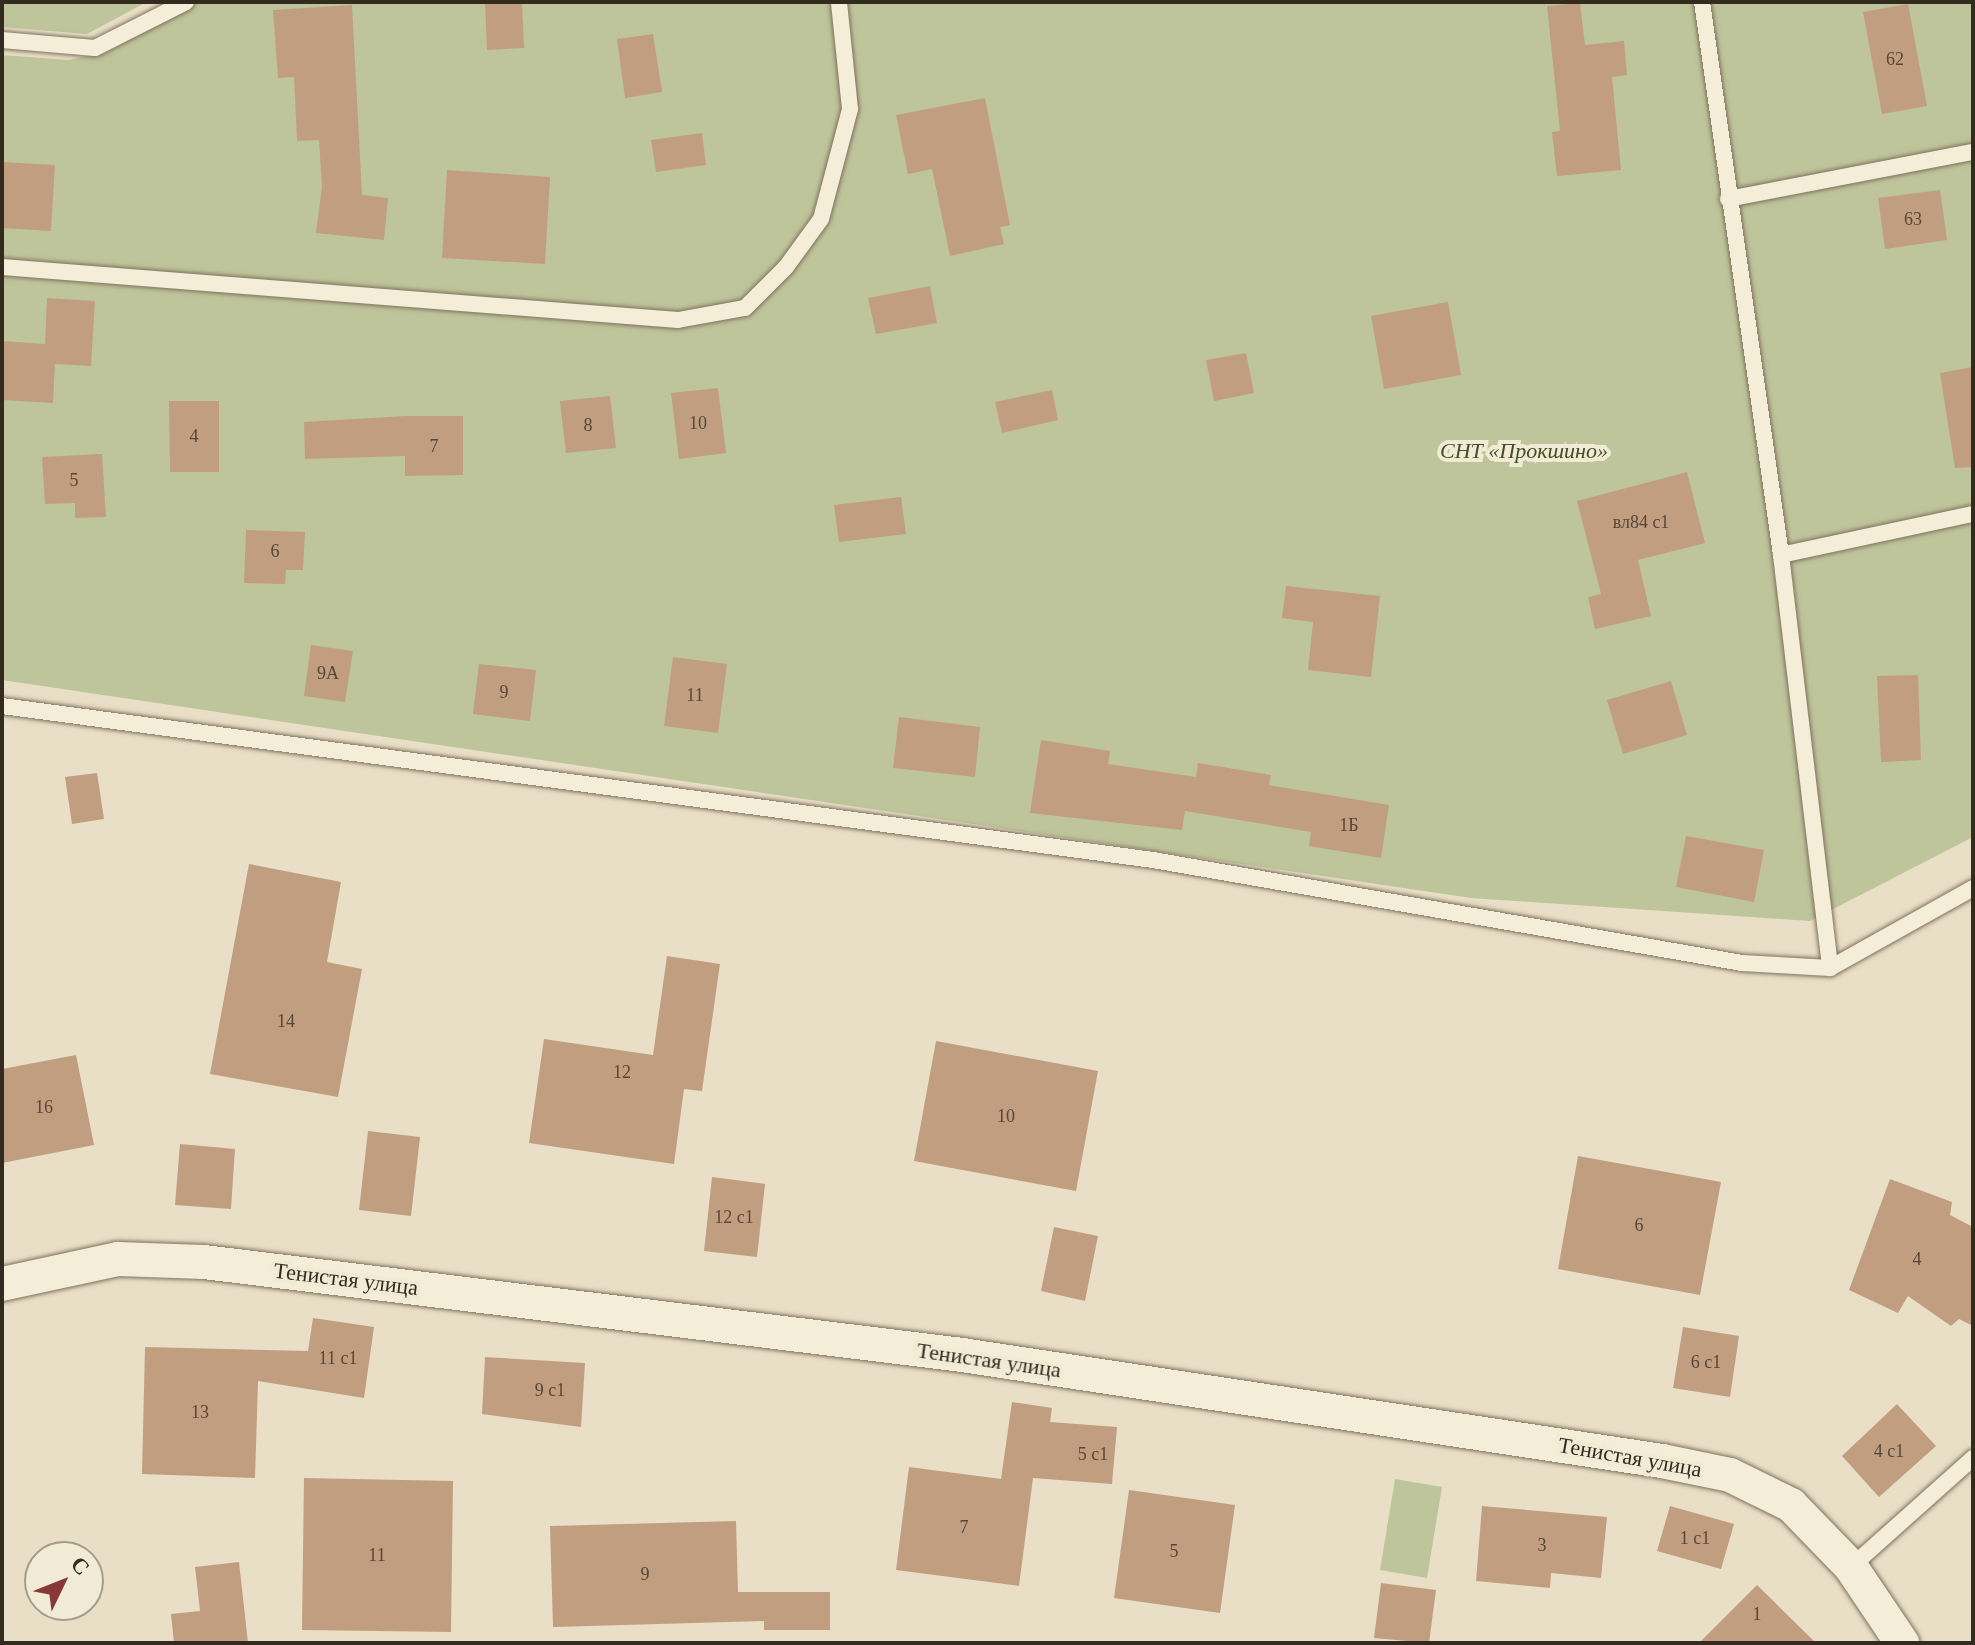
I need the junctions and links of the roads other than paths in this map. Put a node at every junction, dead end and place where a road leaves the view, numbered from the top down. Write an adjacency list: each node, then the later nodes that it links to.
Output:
1 (186, 2): 4 (lane)
2 (839, 2): 7 (lane)
3 (1702, 2): 6 (lane)
4 (2, 40)
5 (1973, 152): 6 (lane)
6 (1728, 199): 9 (lane)
7 (2, 267)
8 (1973, 514): 9 (lane)
9 (1781, 555): 12 (lane)
10 (2, 706): 12 (lane)
11 (1973, 888): 12 (lane)
12 (1830, 968)
13 (2, 1284): 15 (street, Тенистая улица)
14 (1973, 1458): 15 (lane)
15 (1851, 1567): 16 (street, Тенистая улица)
16 (1902, 1643)

